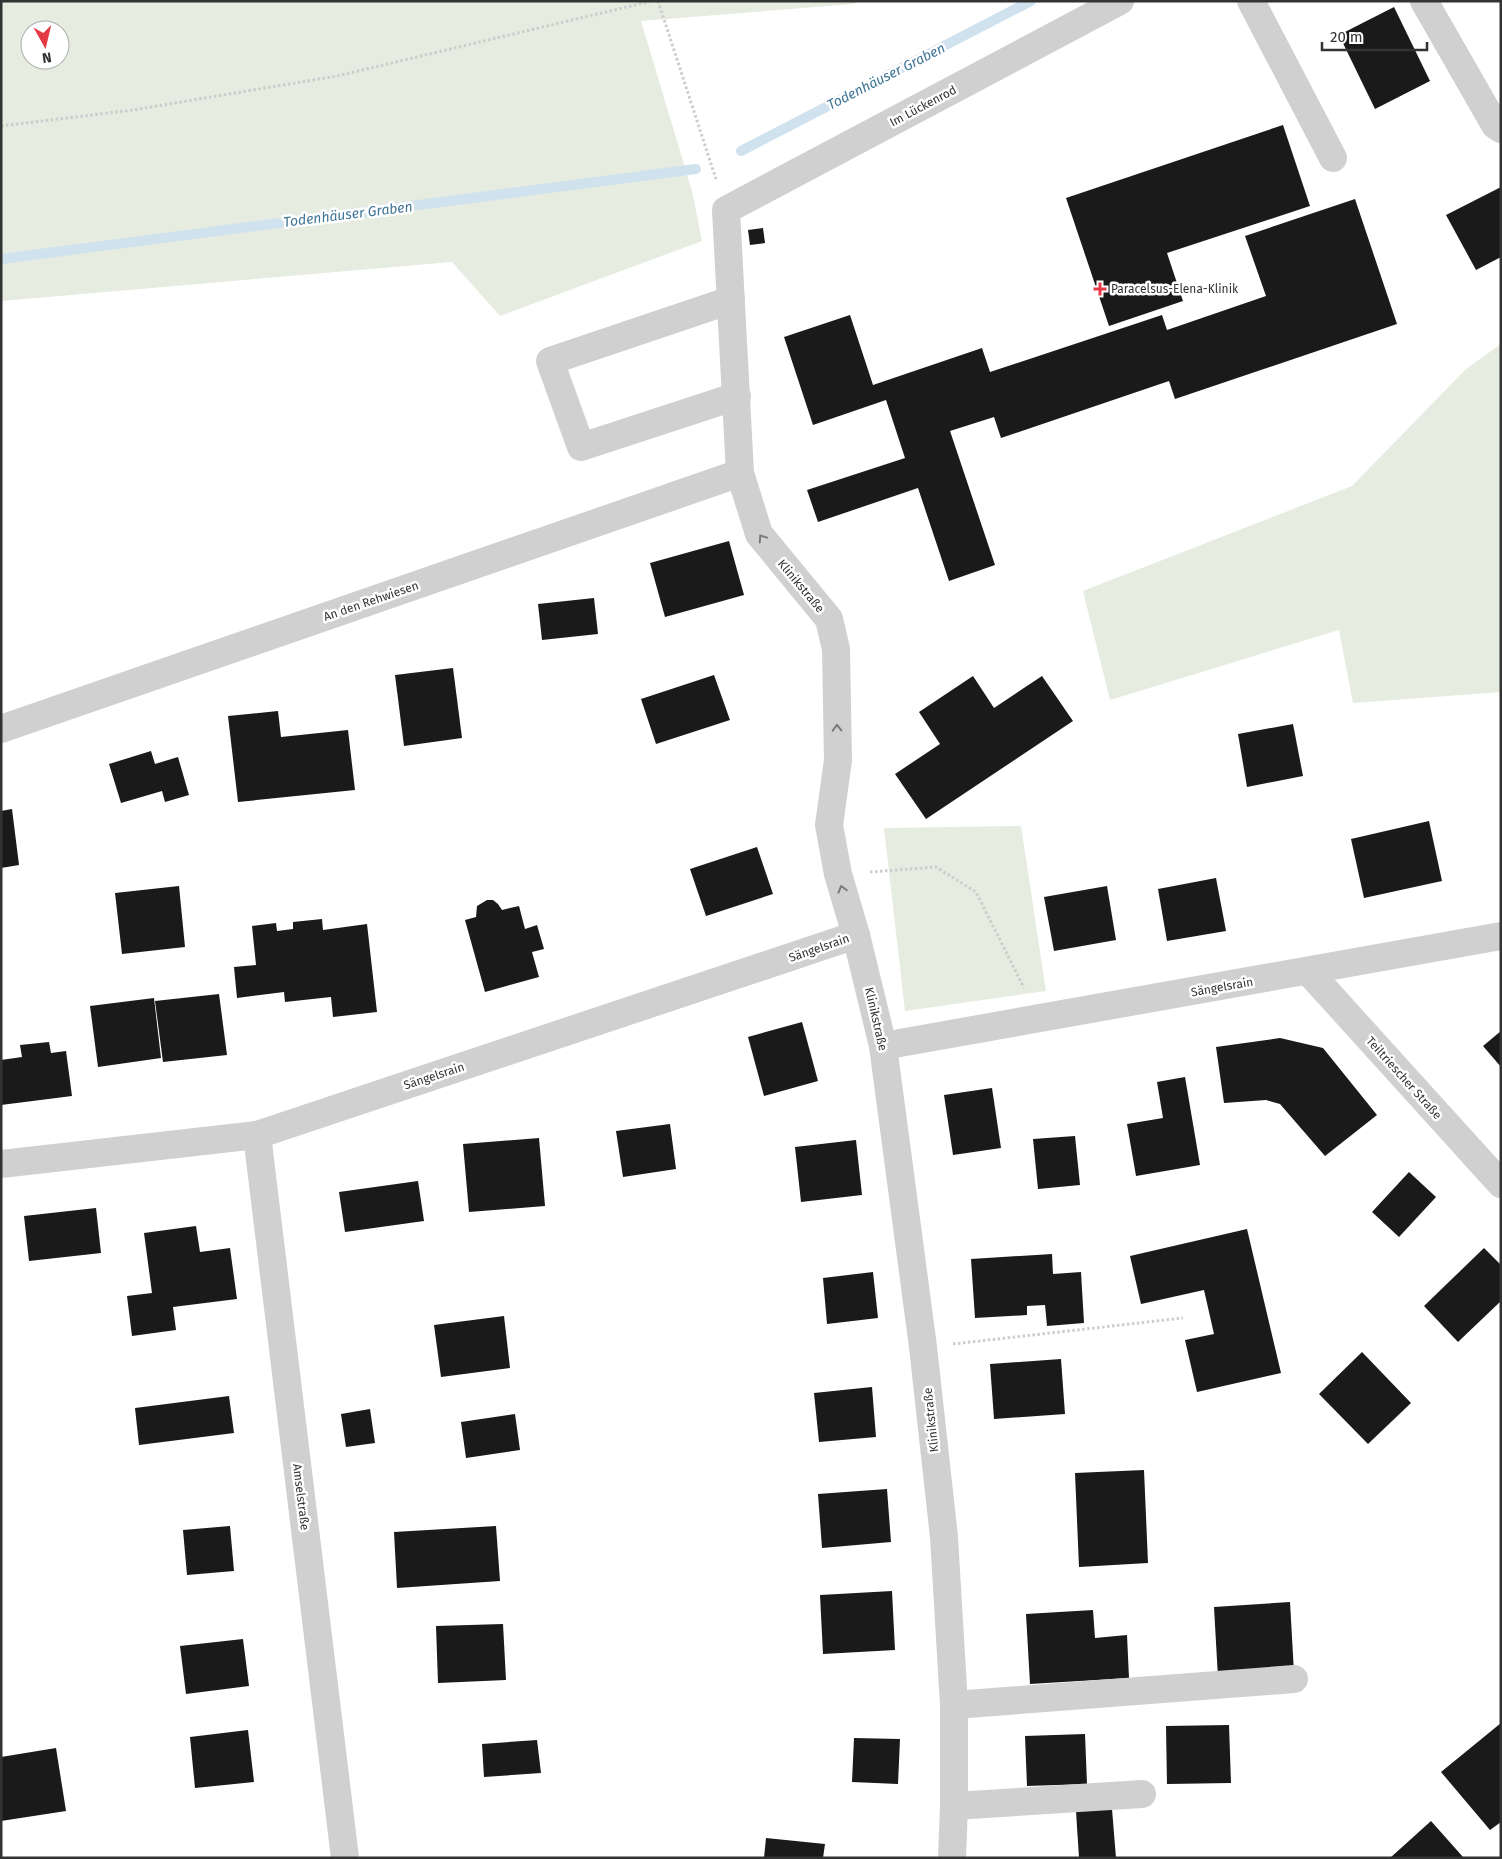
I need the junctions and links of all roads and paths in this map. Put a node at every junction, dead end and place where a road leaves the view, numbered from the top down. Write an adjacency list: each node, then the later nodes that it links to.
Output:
1 (652, 1): 6 (path)
2 (658, 1): 9 (path)
3 (1120, 1): 9 (street, Im Lückenrod)
4 (1251, 1): 8 (street)
5 (1424, 1): 7 (street)
6 (1, 126)
7 (1501, 129)
8 (1333, 158)
9 (726, 210): 10 (street, Klinikstraße)
10 (731, 300): 11 (street, Klinikstraße); 11 (street)
11 (737, 396): 12 (street, Klinikstraße)
12 (740, 473): 13 (street, An den Rehwiesen); 14 (street, Klinikstraße, one-way to 12)
13 (1, 729)
14 (838, 874): 15 (street, Klinikstraße, one-way to 14); 18 (path)
15 (856, 936): 19 (street, Klinikstraße); 20 (street, Sängelsrain)
16 (1501, 936): 17 (street, Sängelsrain)
17 (1308, 971): 18 (street, Sängelsrain); 22 (street, Teiltriescher Straße)
18 (1032, 1020): 19 (street, Sängelsrain)
19 (883, 1046): 24 (street, Klinikstraße)
20 (257, 1135): 21 (street, Sängelsrain); 29 (street, Amselstraße)
21 (1, 1164)
22 (1501, 1184)
23 (1183, 1318): 24 (path)
24 (923, 1347): 26 (street, Klinikstraße)
25 (1294, 1679): 26 (street)
26 (954, 1705): 28 (street, Klinikstraße)
27 (1142, 1794): 28 (street)
28 (954, 1806): 30 (street, Klinikstraße)
29 (346, 1858)
30 (952, 1858)

